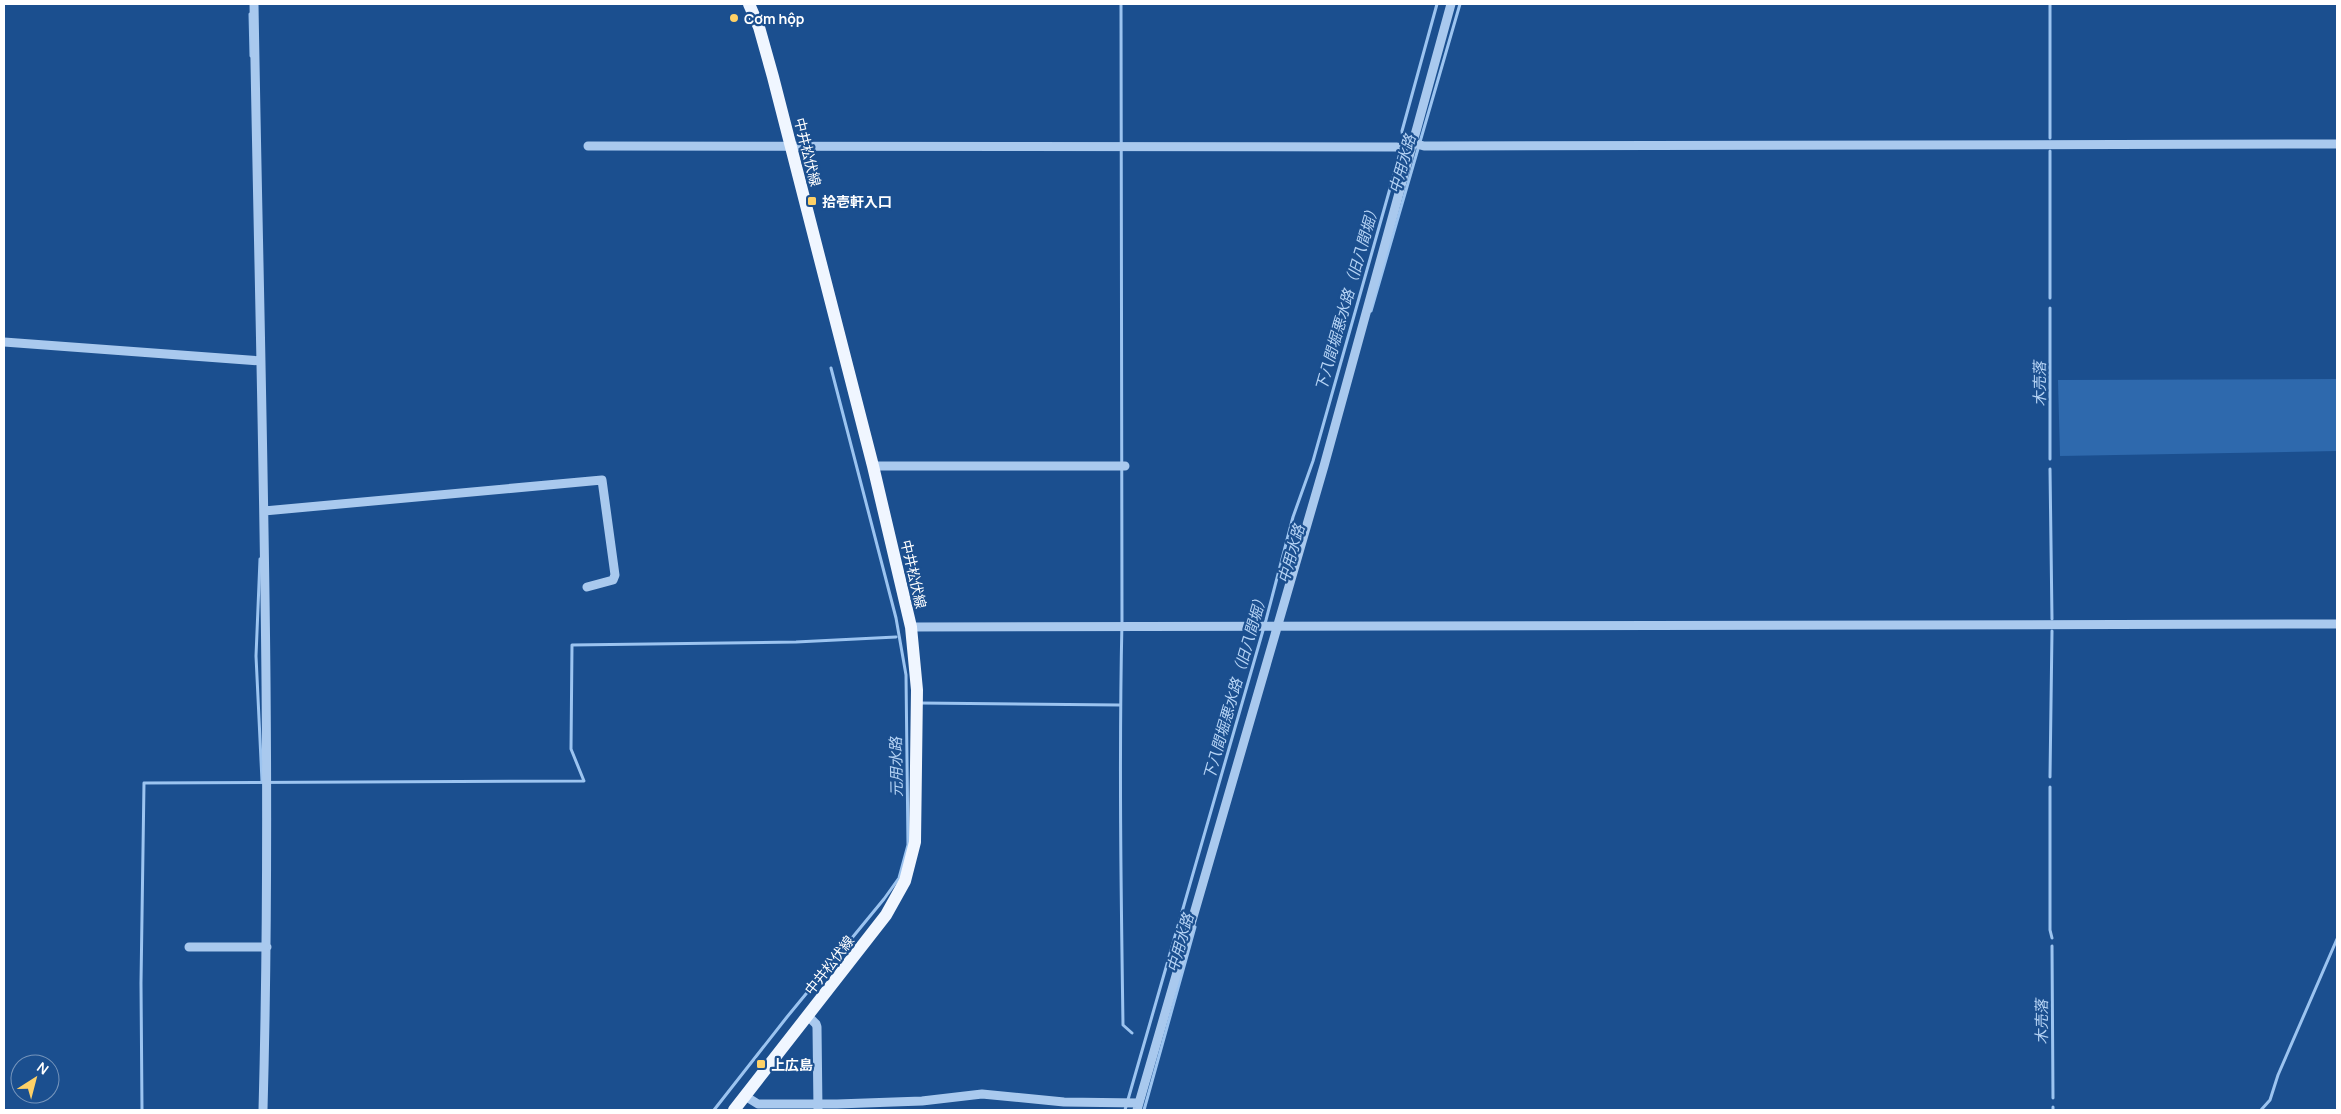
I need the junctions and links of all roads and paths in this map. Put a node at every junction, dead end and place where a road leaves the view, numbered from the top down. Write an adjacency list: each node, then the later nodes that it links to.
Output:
1 (254, 4): 9 (street)
2 (751, 4): 6 (main road, 中井松伏線)
3 (1451, 4): 7 (street)
4 (2337, 144): 7 (street)
5 (588, 146): 6 (street)
6 (791, 147): 7 (street); 10 (main road, 中井松伏線)
7 (1412, 147): 15 (street)
8 (4, 342): 9 (street)
9 (261, 361): 12 (street)
10 (873, 466): 11 (street); 16 (main road, 中井松伏線)
11 (1125, 466)
12 (264, 511): 13 (street); 18 (street)
13 (587, 587)
14 (2337, 624): 15 (street)
15 (1277, 625): 16 (street); 22 (street)
16 (912, 627): 19 (main road, 中井松伏線)
17 (189, 947): 18 (street)
18 (267, 947): 23 (street)
19 (808, 1016): 20 (main road, 中井松伏線); 21 (street)
20 (745, 1096): 21 (street); 24 (main road, 中井松伏線)
21 (818, 1107): 22 (street)
22 (1138, 1107)
23 (263, 1110)
24 (734, 1110)

